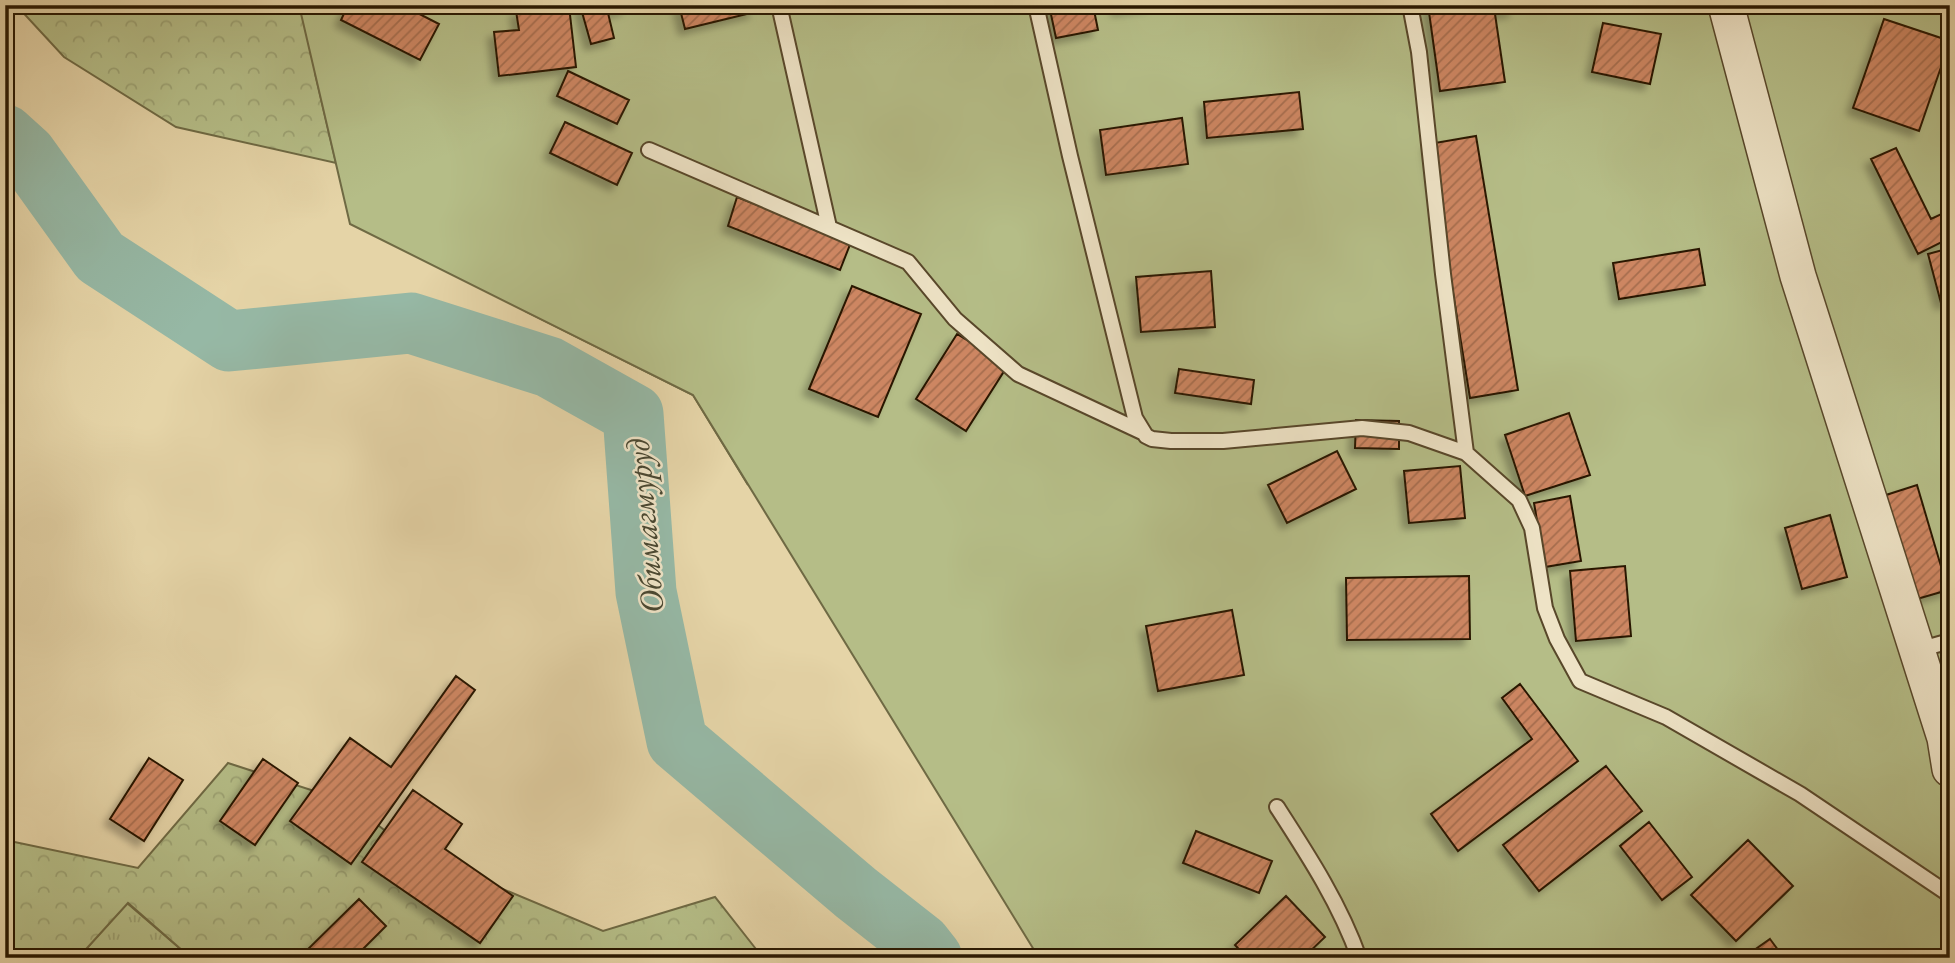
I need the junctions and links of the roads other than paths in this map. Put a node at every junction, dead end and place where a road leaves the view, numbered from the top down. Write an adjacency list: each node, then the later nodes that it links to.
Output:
1 (779, 5): 6 (lane)
2 (1036, 5): 7 (lane)
3 (1410, 5): 8 (lane)
4 (1726, 5): 10 (street)
5 (649, 150): 6 (lane)
6 (829, 227): 7 (lane)
7 (1142, 432): 8 (lane)
8 (1466, 453): 13 (lane)
9 (1950, 641): 10 (lane)
10 (1917, 650): 11 (street)
11 (1950, 769)
12 (1277, 807): 14 (lane)
13 (1950, 895)
14 (1359, 958)

